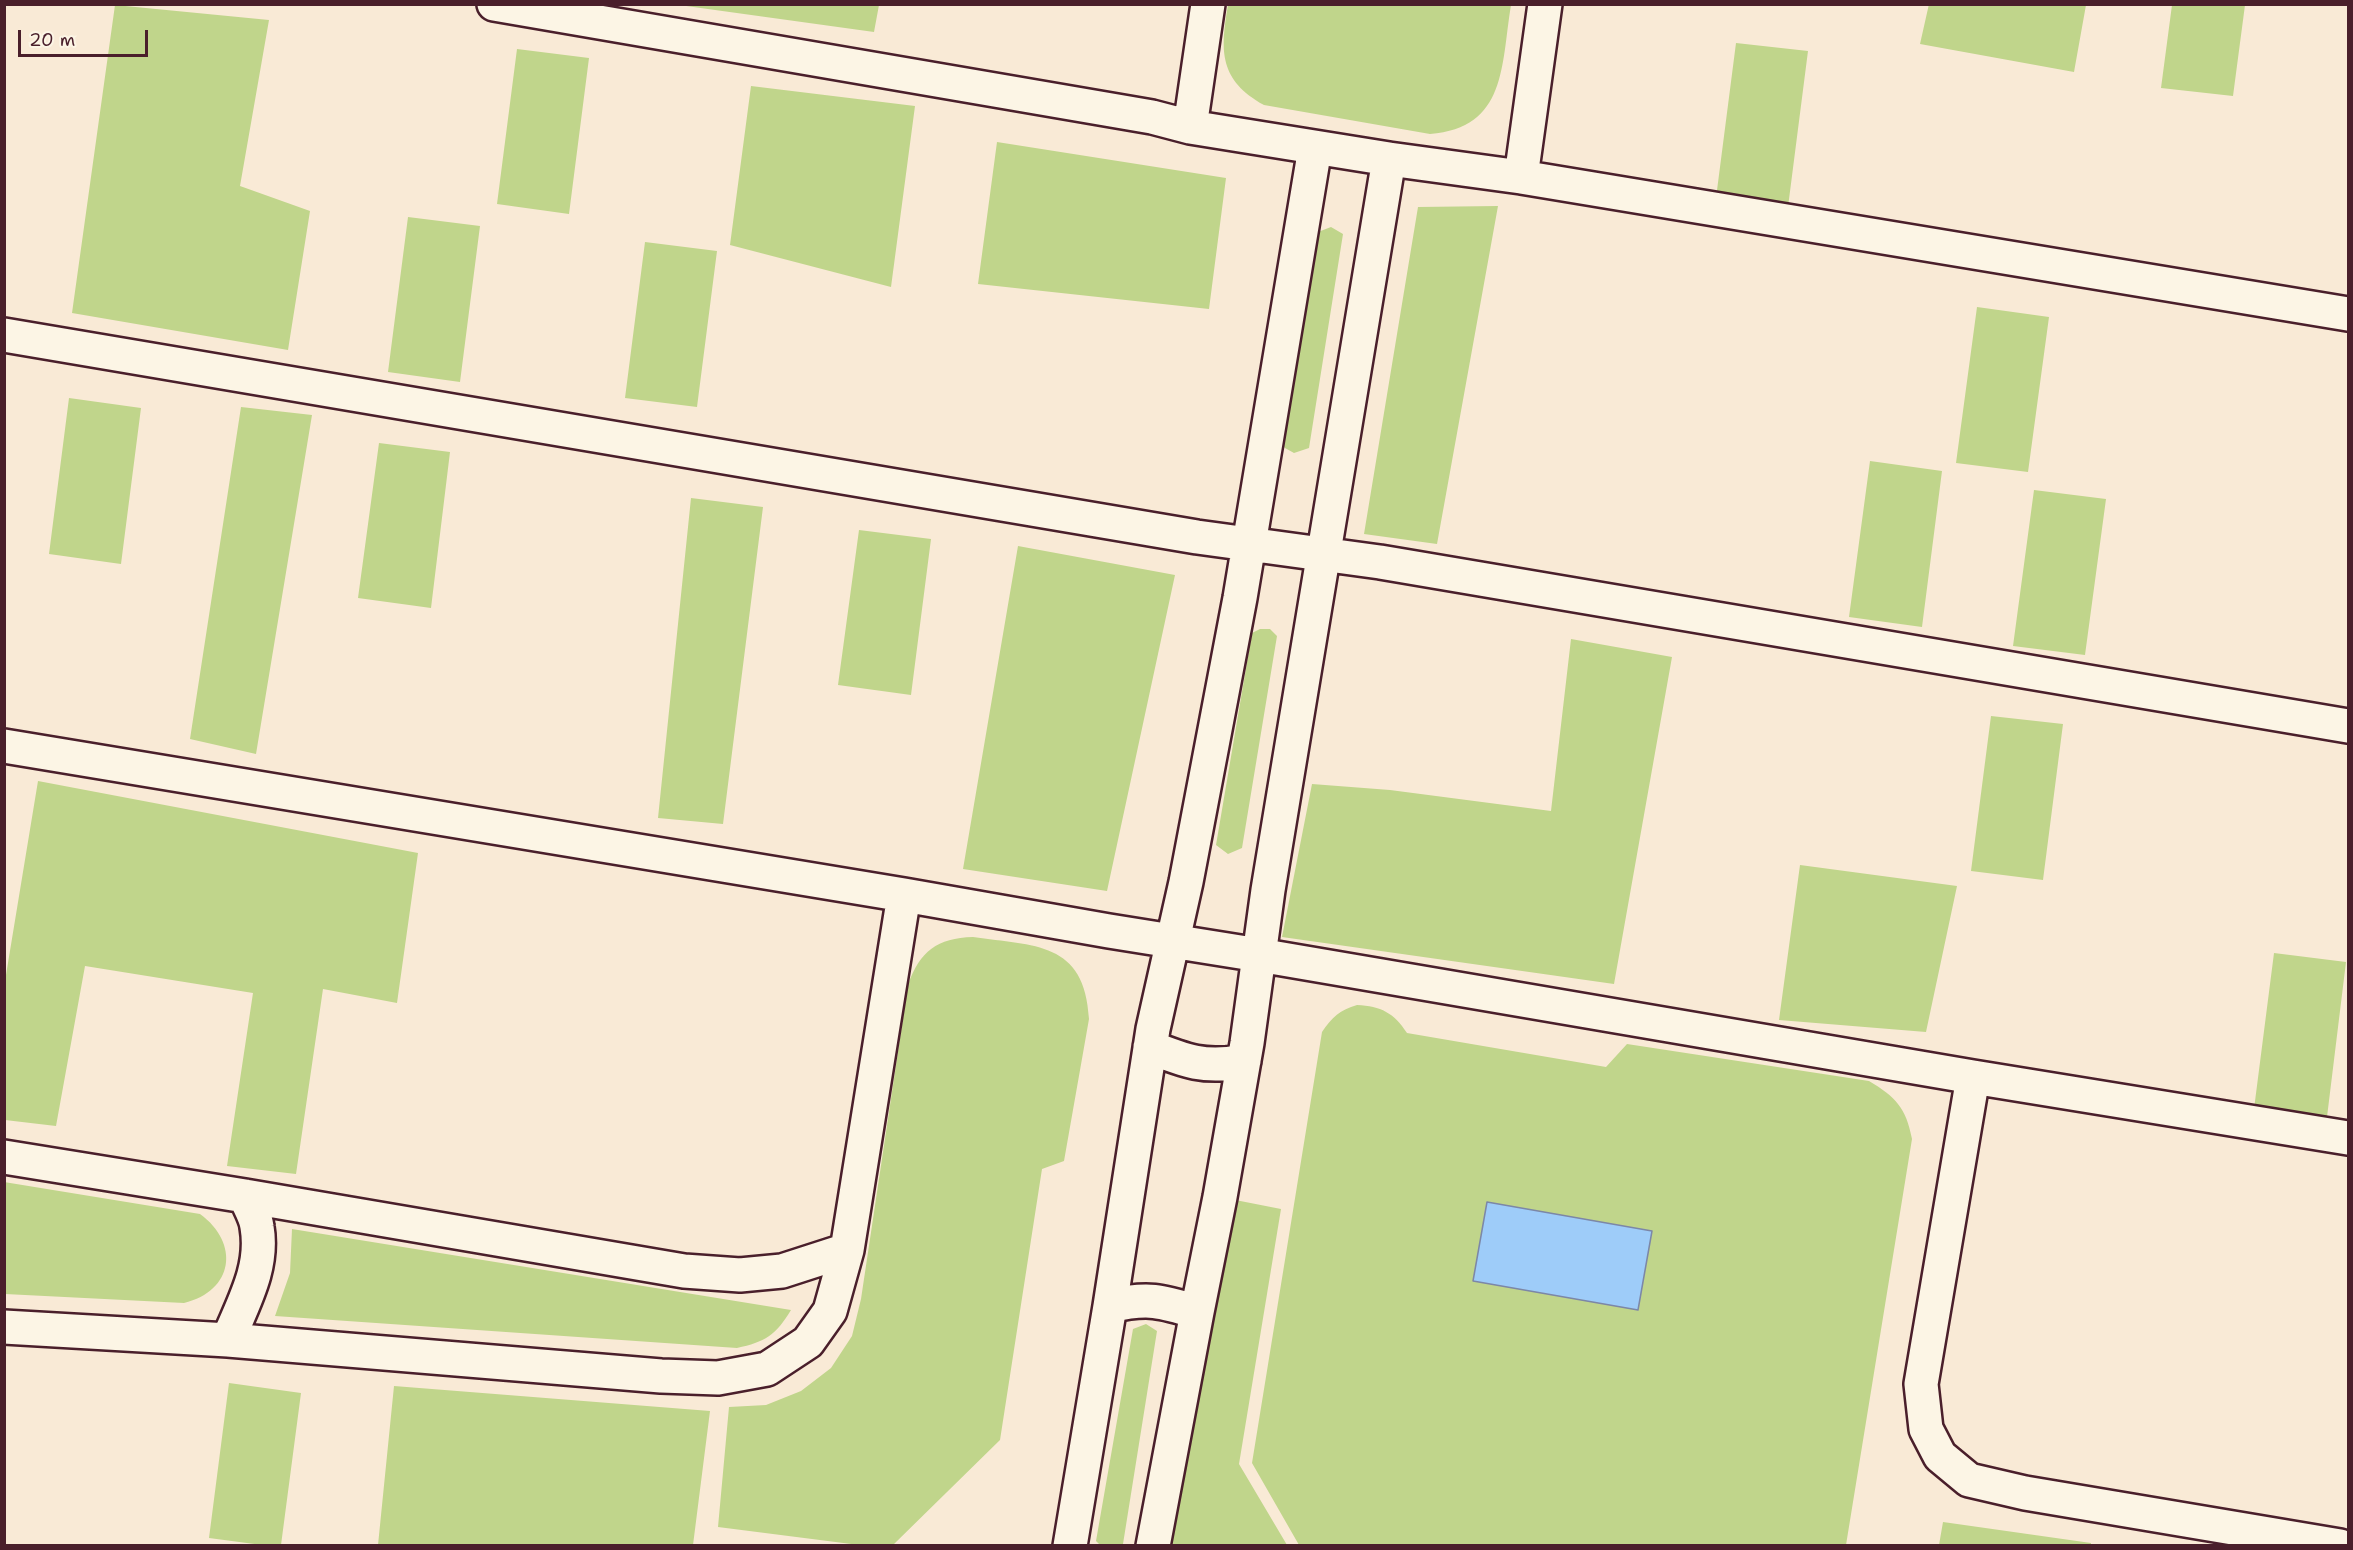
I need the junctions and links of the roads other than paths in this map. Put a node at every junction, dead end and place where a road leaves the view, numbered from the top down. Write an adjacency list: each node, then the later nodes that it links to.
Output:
1 (494, 4): 4 (street)
2 (1208, 4): 4 (street)
3 (1545, 4): 7 (street)
4 (1190, 127): 5 (street)
5 (1315, 148): 6 (street); 10 (street)
6 (1389, 159): 7 (street); 11 (street)
7 (1521, 177): 8 (street)
8 (2349, 314)
9 (4, 334): 10 (street)
10 (1248, 544): 11 (street); 15 (street)
11 (1323, 554): 12 (street); 16 (street)
12 (2349, 726)
13 (4, 746): 14 (street)
14 (903, 895): 15 (street); 23 (street)
15 (1171, 942): 16 (street); 17 (street)
16 (1259, 955): 18 (street); 19 (street)
17 (1150, 1047): 18 (street); 24 (street)
18 (1244, 1061): 25 (street)
19 (1973, 1077): 20 (street); 30 (street)
20 (2349, 1138)
21 (4, 1157): 22 (street)
22 (245, 1196): 23 (street); 27 (street)
23 (847, 1250): 27 (street)
24 (1110, 1306): 25 (street); 28 (street)
25 (1197, 1312): 29 (street)
26 (4, 1327): 27 (street)
27 (228, 1340)
28 (1070, 1545)
29 (1153, 1545)
30 (2340, 1545)

